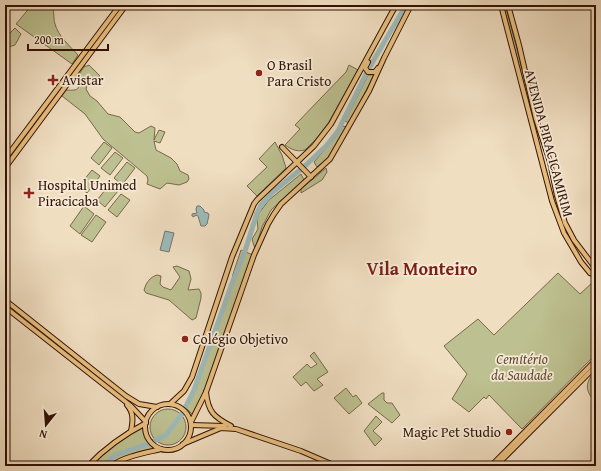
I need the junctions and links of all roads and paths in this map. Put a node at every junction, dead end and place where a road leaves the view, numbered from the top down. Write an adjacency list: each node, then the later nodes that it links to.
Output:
1 (120, 5): 11 (main road)
2 (126, 5): 12 (main road)
3 (396, 5): 7 (main road)
4 (411, 5): 8 (main road)
5 (501, 5): 10 (main road, AVENIDA PIRACICAMIRIM)
6 (508, 5): 9 (main road, AVENIDA PIRACICAMIRIM)
7 (372, 49): 8 (main road); 19 (main road)
8 (384, 58): 21 (main road)
9 (532, 104): 10 (main road); 18 (main road, AVENIDA PIRACICAMIRIM)
10 (527, 105): 17 (main road, AVENIDA PIRACICAMIRIM)
11 (28, 128): 12 (main road); 13 (main road)
12 (31, 134): 14 (main road)
13 (19, 140): 14 (main road); 16 (main road)
14 (22, 145): 20 (main road)
15 (282, 147): 19 (main road)
16 (5, 159)
17 (541, 160): 18 (main road); 22 (main road, AVENIDA PIRACICAMIRIM)
18 (550, 162): 23 (main road, AVENIDA PIRACICAMIRIM)
19 (299, 164): 21 (main road); 35 (main road)
20 (5, 168)
21 (311, 177): 33 (main road)
22 (564, 233): 23 (main road); 24 (main road, AVENIDA PIRACICAMIRIM)
23 (570, 234): 25 (main road, AVENIDA PIRACICAMIRIM)
24 (568, 240): 25 (main road); 27 (main road, AVENIDA PIRACICAMIRIM)
25 (583, 252): 26 (main road, AVENIDA PIRACICAMIRIM)
26 (596, 269)
27 (596, 276)
28 (5, 301): 36 (main road)
29 (5, 306): 34 (main road)
30 (596, 360): 32 (main road)
31 (596, 366): 37 (main road)
32 (579, 377): 37 (main road); 48 (main road)
33 (206, 392): 39 (main road); 40 (main road)
34 (125, 402): 38 (main road); 41 (main road)
35 (170, 404): 36 (main road); 39 (main road)
36 (157, 407): 38 (main road)
37 (551, 412): 49 (main road)
38 (146, 422): 41 (main road); 43 (main road)
39 (191, 423): 40 (main road); 42 (main road)
40 (231, 426): 47 (main road)
41 (131, 431): 44 (main road)
42 (183, 444): 43 (main road); 46 (main road)
43 (162, 449): 45 (main road)
44 (88, 466)
45 (111, 466)
46 (336, 466)
47 (340, 466)
48 (491, 466)
49 (496, 466)

